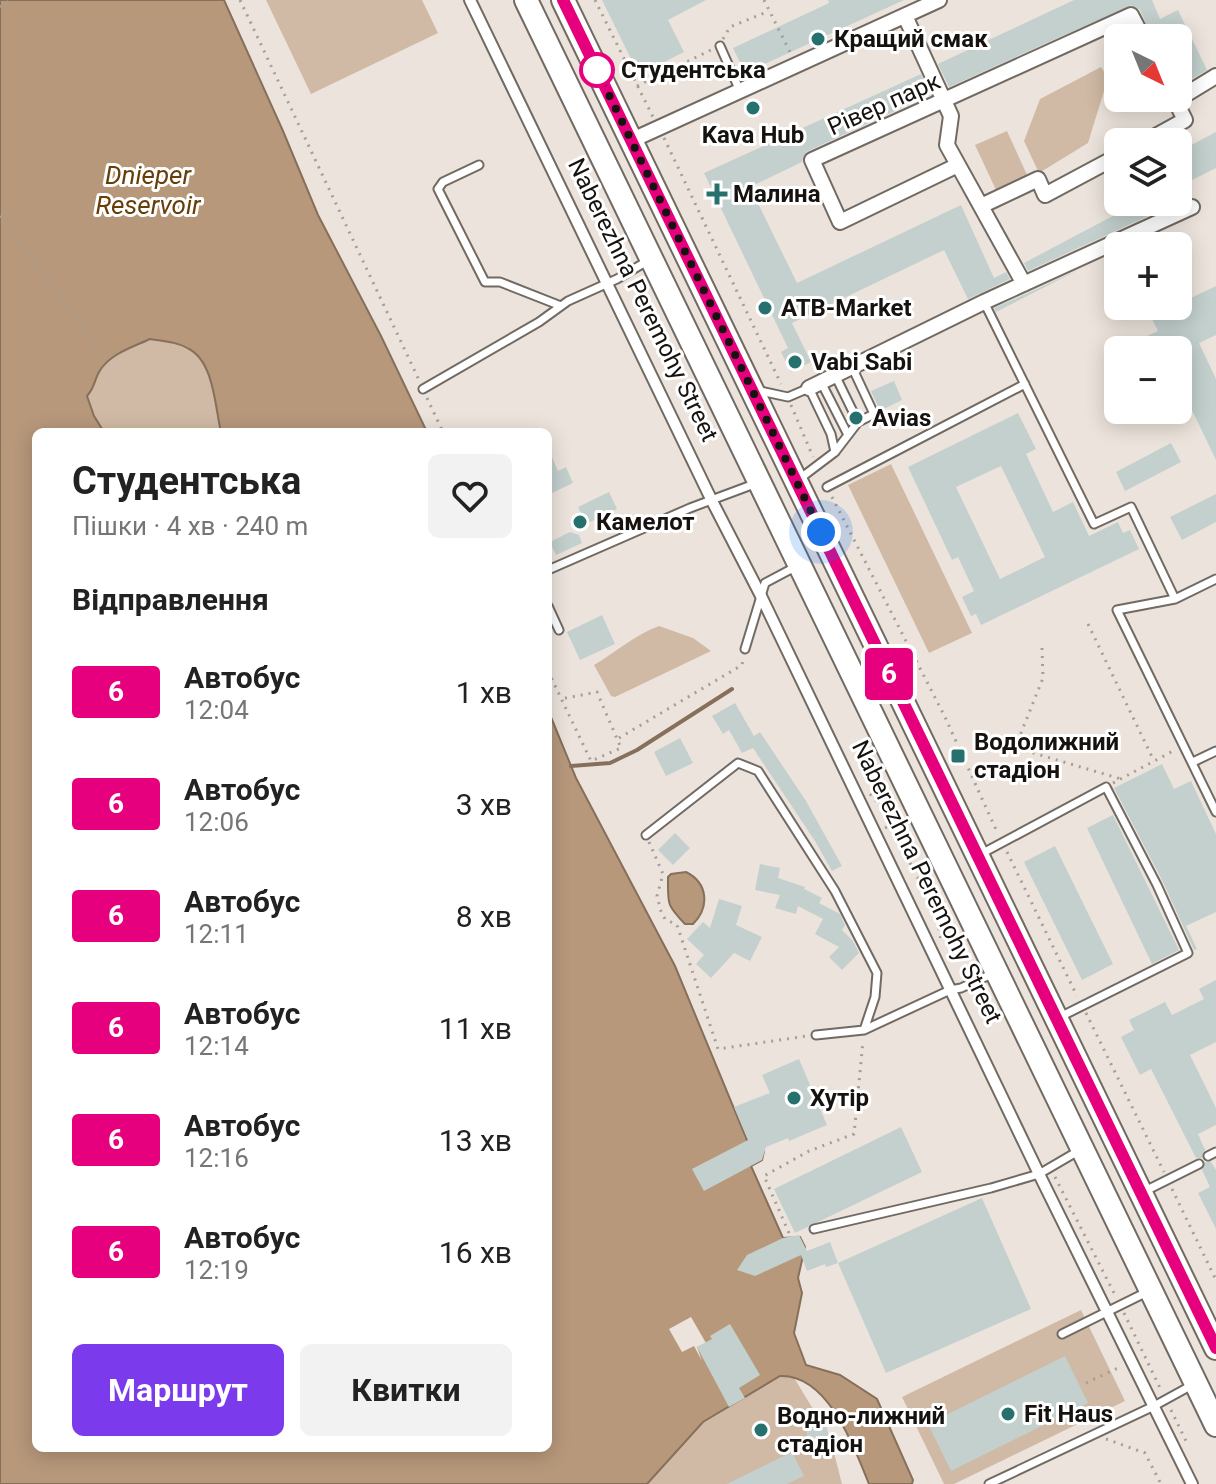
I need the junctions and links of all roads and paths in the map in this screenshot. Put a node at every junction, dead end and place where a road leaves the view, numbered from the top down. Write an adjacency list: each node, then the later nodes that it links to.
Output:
1 (11, 0): 9 (path)
2 (240, 0): 44 (path)
3 (470, 0): 34 (street, Naberezhna Peremohy Street)
4 (526, 0): 26 (main road, Naberezhna Peremohy Street)
5 (563, 0): 25 (main road)
6 (595, 0): 18 (path)
7 (764, 0): 10 (path)
8 (931, 2): 11 (street)
9 (0, 7)
10 (769, 11): 15 (path); 16 (path)
11 (905, 16): 16 (street); 21 (street)
12 (1112, 24): 13 (street, Рівер парк)
13 (1136, 24)
14 (1104, 27): 21 (street, Рівер парк)
15 (720, 46): 18 (path); 20 (lane)
16 (797, 65): 20 (street)
17 (1216, 76): 19 (street)
18 (637, 86): 23 (path)
19 (1192, 89)
20 (740, 91): 23 (street)
21 (945, 101): 29 (street); 29 (street, Рівер парк)
22 (1181, 112): 24 (street)
23 (659, 128): 25 (street); 46 (path)
24 (1170, 128)
25 (630, 141): 26 (main road); 38 (main road)
26 (601, 155): 33 (main road, Naberezhna Peremohy Street)
27 (1104, 163): 30 (street)
28 (479, 165): 37 (lane)
29 (958, 165): 30 (street)
30 (983, 210): 35 (street)
31 (0, 216): 40 (path)
32 (1172, 216): 35 (street)
33 (650, 259): 34 (lane); 39 (main road, Naberezhna Peremohy Street)
34 (607, 283): 37 (lane); 55 (street, Naberezhna Peremohy Street)
35 (1024, 284): 36 (street)
36 (984, 302): 41 (street); 43 (lane)
37 (561, 306): 44 (lane)
38 (712, 307): 39 (main road); 45 (main road)
39 (681, 322): 53 (main road, Naberezhna Peremohy Street)
40 (108, 361)
41 (852, 367): 42 (street); 47 (lane)
42 (822, 382): 46 (lane); 47 (lane); 49 (lane); 50 (lane)
43 (1025, 384): 54 (lane); 60 (lane)
44 (423, 389): 48 (path)
45 (751, 389): 46 (lane); 52 (main road)
46 (788, 397): 51 (path)
47 (858, 422): 49 (lane)
48 (441, 428)
49 (848, 435): 50 (lane)
50 (835, 452): 51 (lane)
51 (816, 464): 52 (lane)
52 (796, 482): 66 (main road)
53 (759, 483): 55 (lane); 56 (main road, Naberezhna Peremohy Street)
54 (827, 487): 81 (path)
55 (712, 501): 57 (lane); 59 (street, Naberezhna Peremohy Street)
56 (799, 565): 59 (lane); 68 (main road, Naberezhna Peremohy Street)
57 (552, 568)
58 (1216, 579): 60 (lane)
59 (760, 594): 65 (lane); 79 (street, Naberezhna Peremohy Street)
60 (1175, 599): 71 (lane)
61 (552, 615): 63 (lane)
62 (1088, 624): 73 (path)
63 (559, 630)
64 (1042, 648): 75 (path)
65 (745, 649): 70 (path)
66 (886, 669): 68 (main road); 82 (main road)
67 (552, 680): 69 (path)
68 (856, 683): 84 (main road, Naberezhna Peremohy Street)
69 (561, 699): 70 (path); 70 (path)
70 (617, 739)
71 (1185, 745): 73 (path); 74 (lane)
72 (1216, 751): 74 (lane)
73 (1154, 761): 75 (path)
74 (1193, 762): 77 (lane)
75 (1121, 779): 76 (path)
76 (1106, 787): 81 (lane); 88 (lane)
77 (1216, 812)
78 (907, 819): 79 (path)
79 (875, 833): 85 (street, Naberezhna Peremohy Street)
80 (646, 835): 89 (lane); 90 (path)
81 (1003, 844): 82 (lane); 86 (path)
82 (977, 856): 83 (main road)
83 (1017, 939): 84 (main road); 88 (main road)
84 (991, 962): 85 (lane); 91 (main road, Naberezhna Peremohy Street)
85 (950, 990): 89 (lane); 93 (street, Naberezhna Peremohy Street)
86 (1077, 995)
87 (1084, 1009): 94 (path)
88 (1056, 1019): 95 (main road)
89 (864, 1030): 90 (lane); 97 (path)
90 (816, 1035)
91 (1082, 1149): 93 (lane); 99 (main road, Naberezhna Peremohy Street)
92 (1199, 1164): 94 (lane)
93 (1039, 1174): 96 (lane); 100 (street, Naberezhna Peremohy Street)
94 (1168, 1180): 95 (lane); 98 (path)
95 (1140, 1193): 102 (main road)
96 (814, 1229)
97 (789, 1233)
98 (1216, 1280)
99 (1151, 1290): 100 (lane); 105 (main road, Naberezhna Peremohy Street)
100 (1108, 1312): 101 (lane); 103 (street, Naberezhna Peremohy Street)
101 (1062, 1334)
102 (1216, 1348)
103 (1132, 1361): 104 (path); 106 (street, Naberezhna Peremohy Street)
104 (1086, 1383)
105 (1196, 1383): 106 (lane); 107 (main road, Naberezhna Peremohy Street)
106 (1154, 1406): 108 (lane); 111 (street, Naberezhna Peremohy Street)
107 (1216, 1425)
108 (1096, 1434): 109 (lane); 110 (path)
109 (989, 1484)
110 (1161, 1484)
111 (1192, 1484)

